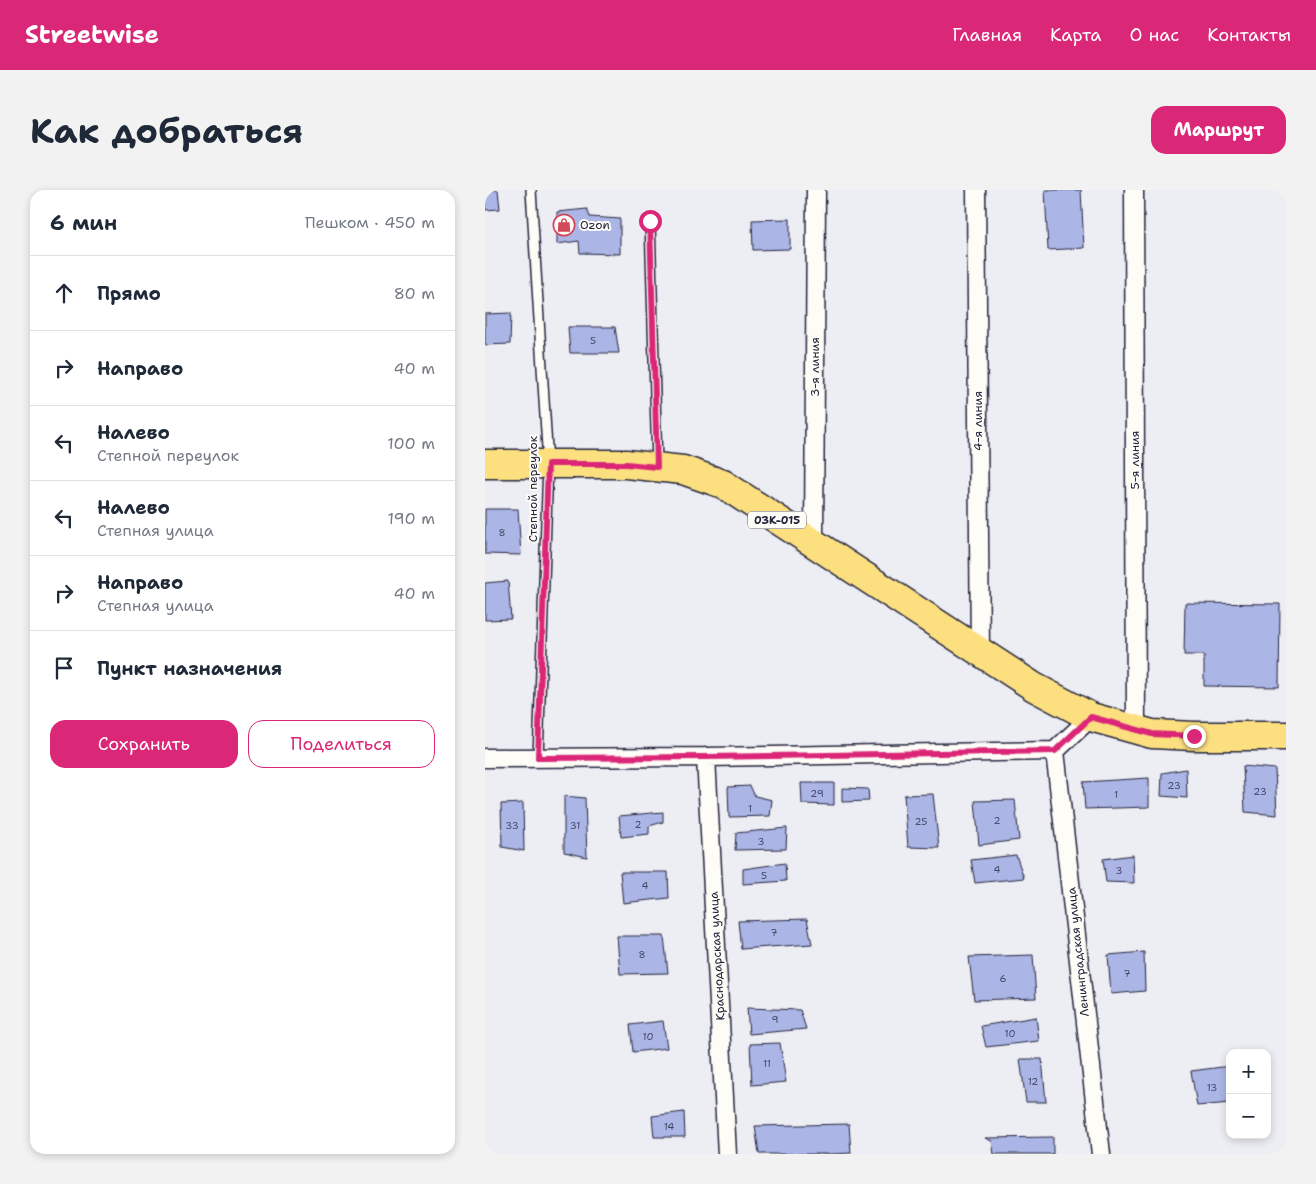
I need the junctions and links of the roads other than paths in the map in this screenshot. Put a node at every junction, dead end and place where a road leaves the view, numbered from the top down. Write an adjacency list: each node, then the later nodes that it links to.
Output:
1 (531, 190): 7 (lane, Степной переулок)
2 (815, 190): 9 (street, 3-я линия)
3 (976, 190): 10 (street, 4-я линия)
4 (1134, 190): 12 (street, 5-я линия)
5 (650, 221): 8 (lane)
6 (485, 464): 7 (main road, 03К-015)
7 (548, 464): 8 (main road, 03К-015); 17 (lane, Степной переулок)
8 (657, 467): 9 (main road, 03К-015)
9 (814, 544): 10 (main road, 03К-015)
10 (980, 651): 11 (main road, 03К-015)
11 (1091, 717): 12 (main road, 03К-015); 14 (street)
12 (1135, 729): 13 (main road, 03К-015)
13 (1286, 736)
14 (1055, 751): 15 (street); 19 (street, Ленинградская улица)
15 (706, 757): 17 (street); 18 (street, Краснодарская улица)
16 (485, 758): 17 (street)
17 (538, 758)
18 (727, 1154)
19 (1101, 1154)

